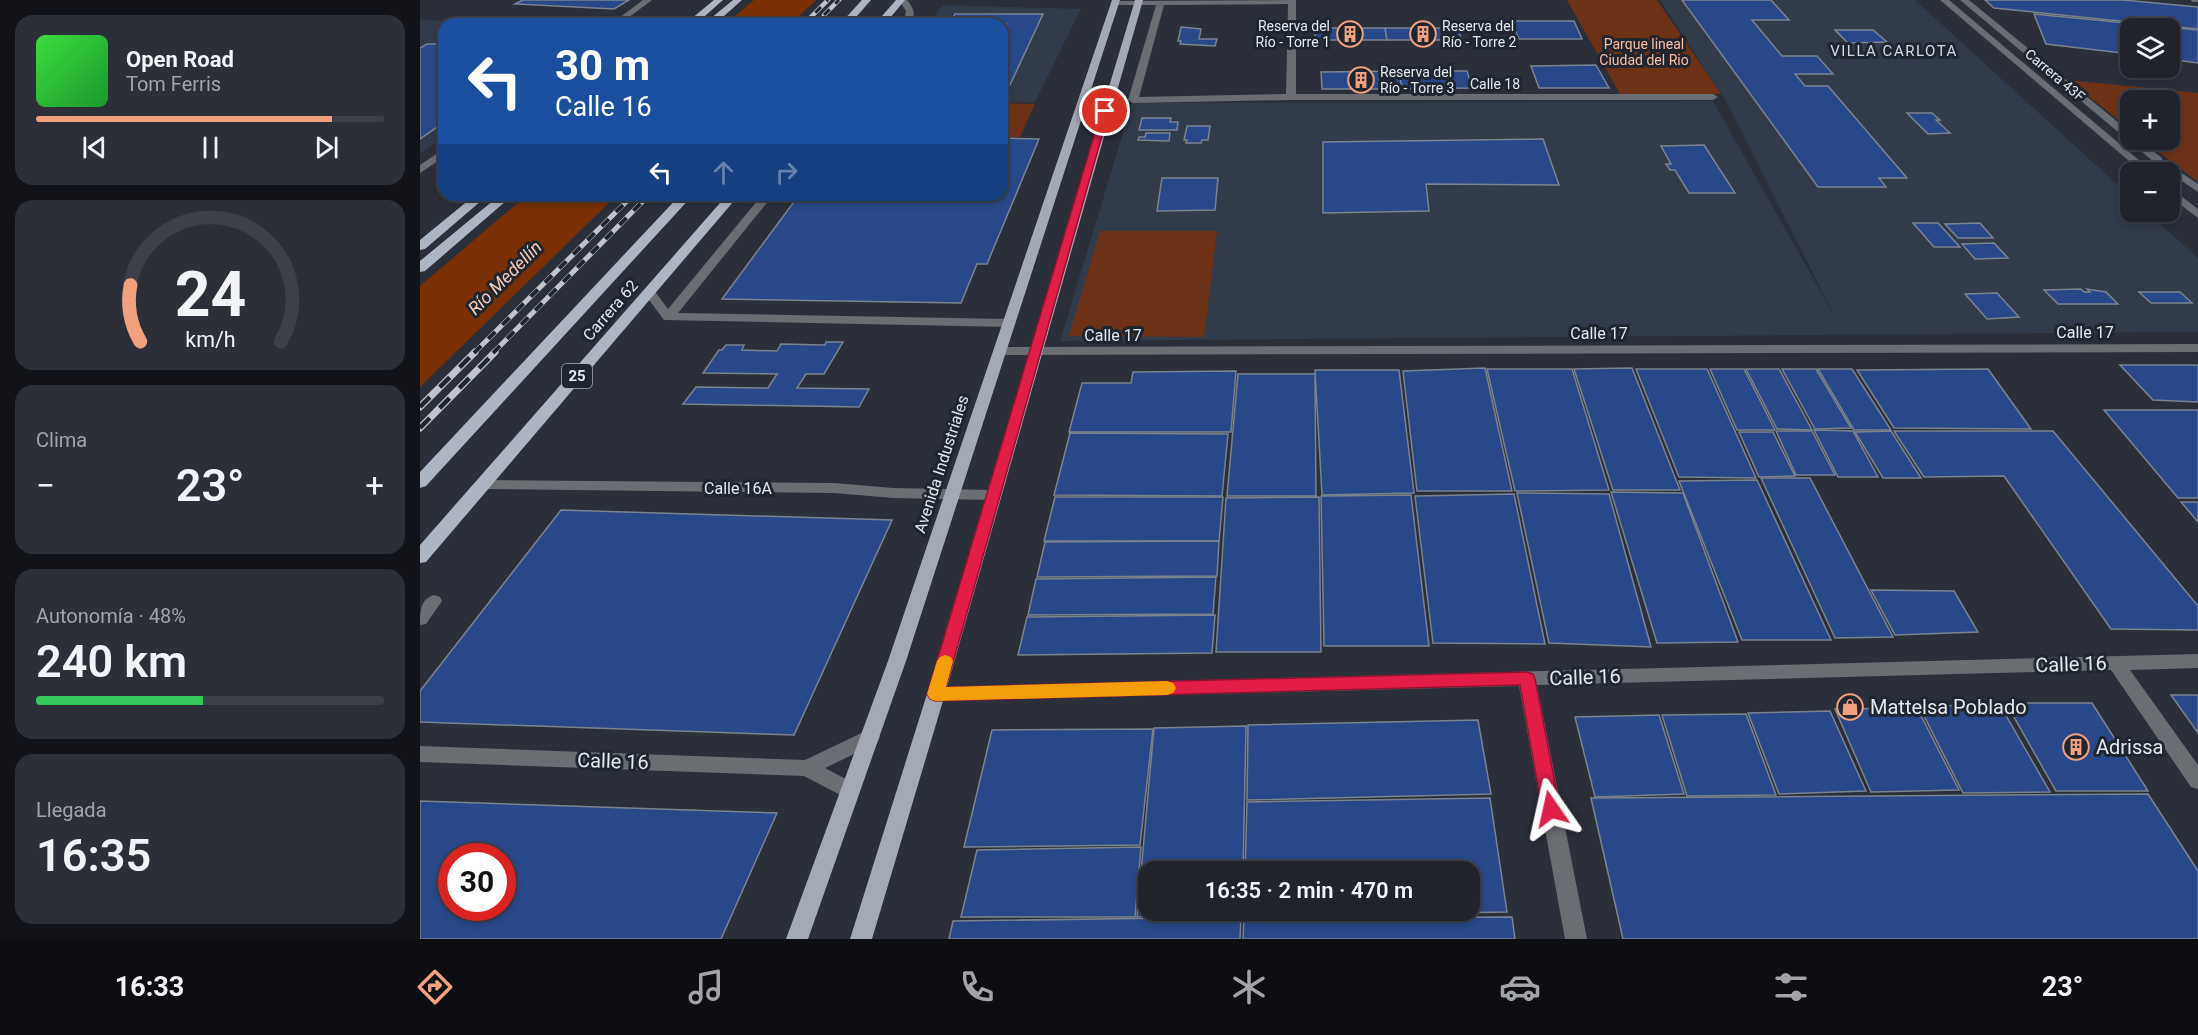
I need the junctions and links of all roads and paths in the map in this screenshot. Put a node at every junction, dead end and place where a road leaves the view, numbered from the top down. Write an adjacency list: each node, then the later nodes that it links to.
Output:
1 (648, 0): 12 (street)
2 (719, 0): 13 (highway)
3 (738, 0): 14 (highway)
4 (867, 0): 15 (highway)
5 (902, 0): 16 (highway); 17 (street)
6 (1944, 0): 24 (street, Carrera 43F)
7 (1964, 0): 20 (street, Carrera 43F)
8 (1292, 1): 11 (street); 18 (street)
9 (1116, 2): 10 (street); 38 (main road, Avenida Industriales)
10 (1138, 2): 11 (street); 41 (main road)
11 (1161, 2): 18 (street, Calle 18)
12 (623, 18)
13 (697, 18)
14 (716, 18)
15 (850, 18)
16 (886, 18)
17 (909, 18)
18 (1291, 97): 19 (street, Calle 18)
19 (1713, 97)
20 (2120, 128)
21 (2146, 150): 23 (street, Carrera 43F)
22 (438, 156): 25 (street)
23 (2158, 160): 24 (street); 26 (street, Carrera 43F)
24 (2134, 161)
25 (420, 170)
26 (2198, 189)
27 (2180, 199): 33 (street)
28 (475, 201): 34 (highway)
29 (500, 201): 35 (highway)
30 (681, 201): 42 (highway, Carrera 62 / 25)
31 (728, 201): 36 (highway, Carrera 62 / 25)
32 (763, 201): 37 (street)
33 (2198, 215)
34 (420, 246)
35 (420, 268)
36 (649, 292): 37 (street); 43 (highway, Carrera 62 / 25)
37 (668, 317): 38 (street)
38 (1010, 323): 40 (main road, Avenida Industriales)
39 (2198, 348): 41 (street, Calle 17)
40 (1000, 351): 41 (street, Calle 17); 44 (main road, Avenida Industriales)
41 (1035, 351): 45 (main road)
42 (420, 483)
43 (483, 485): 44 (street, Calle 16A); 46 (highway, Carrera 62 / 25)
44 (952, 495): 45 (street, Calle 16A); 53 (main road, Avenida Industriales)
45 (993, 495): 52 (main road)
46 (420, 557)
47 (435, 601): 48 (street)
48 (420, 619)
49 (2198, 661): 50 (street, Calle 16)
50 (2115, 662): 51 (street, Calle 16); 56 (street)
51 (1527, 679): 52 (street, Calle 16); 60 (street)
52 (936, 694): 59 (main road)
53 (870, 737): 55 (street, Calle 16); 57 (main road, Avenida Industriales)
54 (420, 754): 55 (street, Calle 16)
55 (807, 768): 57 (street, Calle 16)
56 (2198, 781)
57 (850, 791): 58 (main road, Avenida Industriales)
58 (797, 939)
59 (861, 939)
60 (1576, 939)

